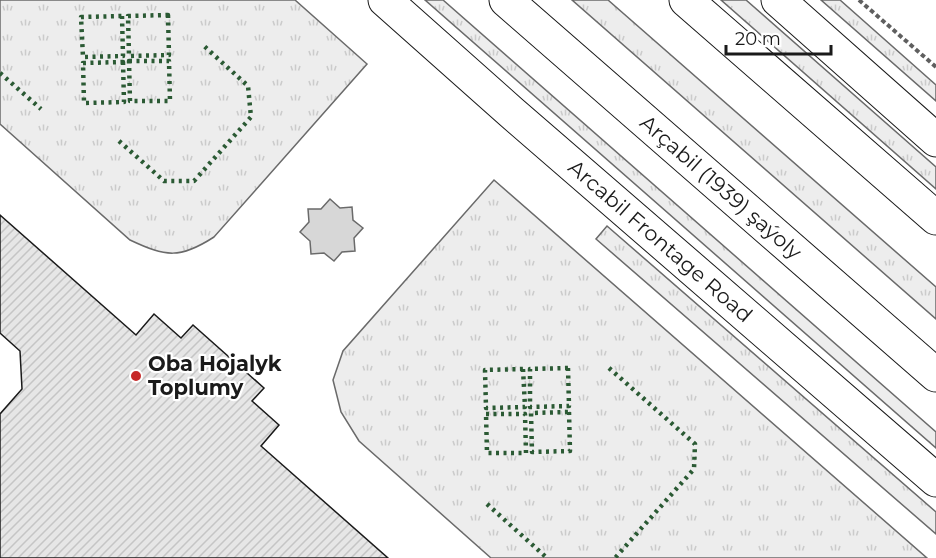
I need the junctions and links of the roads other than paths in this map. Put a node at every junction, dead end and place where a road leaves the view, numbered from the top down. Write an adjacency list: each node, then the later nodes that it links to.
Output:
1 (385, 0): 8 (street, Arcabil Frontage Road)
2 (506, 0): 7 (street, Arçabil (1939) şaýoly)
3 (686, 0): 6 (street)
4 (778, 0): 5 (street)
5 (936, 140)
6 (936, 218)
7 (936, 375)
8 (936, 480)

